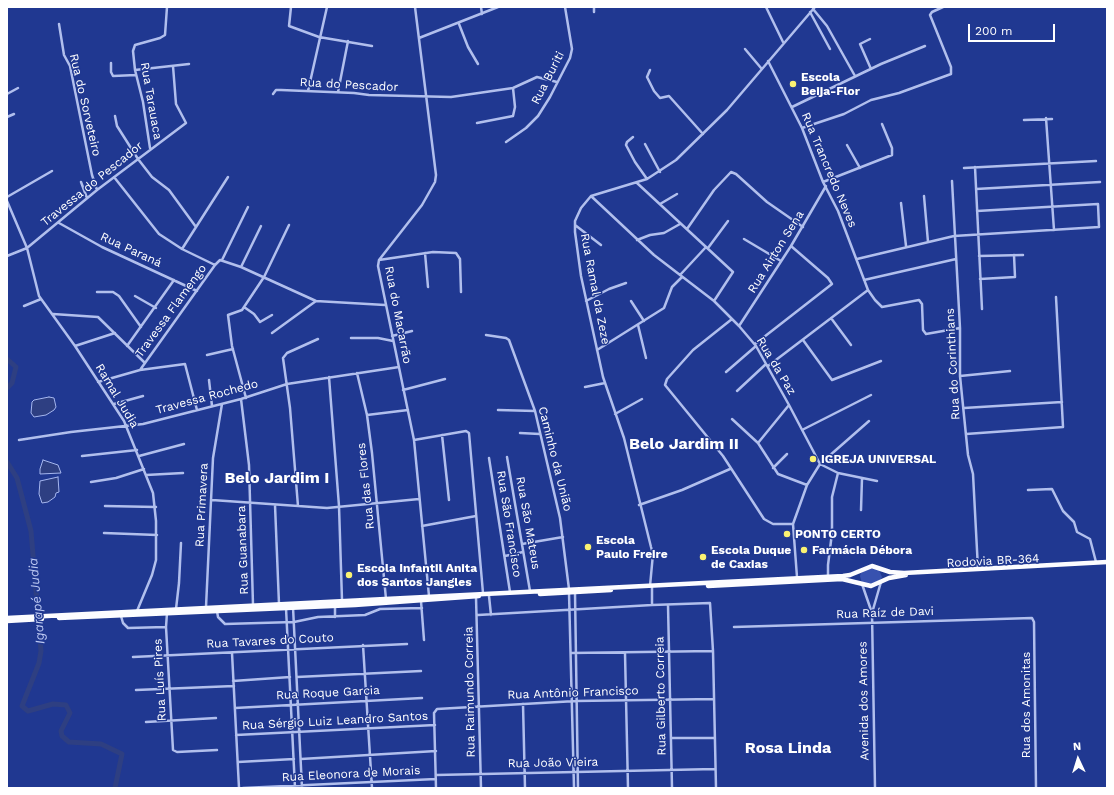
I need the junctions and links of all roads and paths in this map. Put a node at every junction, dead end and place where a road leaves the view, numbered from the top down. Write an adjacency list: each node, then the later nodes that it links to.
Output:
1 (167, 7): 33 (street, Rua Tarauaca)
2 (290, 7): 17 (street)
3 (327, 7): 17 (street)
4 (415, 7): 18 (street, Rua do Macarrão)
5 (481, 7): 14 (street)
6 (498, 7): 14 (street)
7 (565, 7): 37 (street, Rua Buriti)
8 (594, 7): 13 (street)
9 (766, 7): 21 (street)
10 (809, 7): 12 (street)
11 (943, 7): 54 (street)
12 (812, 10): 21 (street); 25 (street); 36 (street)
13 (594, 12)
14 (482, 14): 16 (street)
15 (58, 24): 80 (street, Rua do Sorveteiro)
16 (458, 24): 18 (street); 29 (street)
17 (319, 37): 20 (street); 40 (street)
18 (419, 38): 44 (street, Rua do Macarrão)
19 (870, 39): 32 (street)
20 (348, 41): 22 (street); 41 (street)
21 (783, 42): 26 (street)
22 (372, 46)
23 (925, 46): 32 (street)
24 (745, 49): 31 (street)
25 (830, 49)
26 (768, 61): 31 (street); 45 (street, Rua Trancredo Neves)
27 (111, 63): 35 (street)
28 (189, 64): 30 (street)
29 (478, 64)
30 (173, 66): 33 (street); 60 (street, Travessa do Pescador)
31 (761, 68): 55 (street)
32 (871, 69): 36 (street)
33 (135, 70): 35 (street, Rua Tarauaca)
34 (650, 70): 55 (street)
35 (136, 75): 60 (street, Rua Tarauaca)
36 (855, 76): 45 (street)
37 (557, 82): 39 (street, Rua do Pescador); 57 (street, Rua Buriti)
38 (18, 88): 42 (street)
39 (513, 88): 44 (street, Rua do Pescador); 52 (street)
40 (308, 91): 41 (street, Rua do Pescador); 43 (street, Rua do Pescador)
41 (338, 92): 44 (street, Rua do Pescador)
42 (7, 94)
43 (273, 94)
44 (426, 97): 122 (street, Rua do Macarrão)
45 (792, 107): 54 (street, Rua Trancredo Neves)
46 (14, 114): 48 (street)
47 (115, 116): 61 (street)
48 (7, 117)
49 (1046, 118): 50 (street); 51 (street); 63 (street)
50 (1052, 119)
51 (1024, 120)
52 (477, 123)
53 (882, 124): 65 (street)
54 (802, 128): 75 (street, Rua Trancredo Neves)
55 (703, 134): 68 (street)
56 (633, 137): 71 (street)
57 (506, 142)
58 (645, 144): 68 (street)
59 (847, 145): 65 (street)
60 (150, 148): 61 (street, Travessa do Pescador)
61 (138, 159): 69 (street, Travessa do Pescador); 98 (street)
62 (1096, 161): 63 (street)
63 (1050, 163): 64 (street); 78 (street)
64 (975, 167): 66 (street); 79 (street)
65 (860, 168): 75 (street)
66 (964, 168)
67 (52, 171): 84 (street)
68 (660, 172): 71 (street)
69 (114, 177): 80 (street, Travessa do Pescador); 112 (street)
70 (228, 177): 98 (street)
71 (647, 178): 74 (street)
72 (952, 181): 103 (street, Rua do Corinthians)
73 (81, 182): 85 (street)
74 (637, 182): 82 (street); 88 (street)
75 (824, 182): 77 (street, Rua Trancredo Neves)
76 (1100, 182): 78 (street)
77 (826, 186): 99 (street, Rua Airton Sena); 119 (street, Rua Trancredo Neves)
78 (1052, 186): 79 (street); 90 (street)
79 (976, 189): 91 (street)
80 (97, 190): 85 (street, Travessa do Pescador)
81 (677, 194): 88 (street)
82 (591, 196): 96 (street, Rua Ramal da Zeze); 105 (street, Rua da Paz)
83 (924, 196): 106 (street)
84 (7, 197)
85 (87, 198): 93 (street, Travessa do Pescador)
86 (7, 202): 110 (street, Ramal Judia)
87 (901, 203): 109 (street)
88 (660, 204): 94 (street)
89 (248, 207): 121 (street)
90 (1053, 207): 91 (street); 101 (street); 101 (street)
91 (977, 211): 102 (street)
92 (728, 221): 111 (street)
93 (59, 223): 110 (street, Travessa do Pescador); 129 (street, Rua Paraná)
94 (681, 224): 100 (street); 105 (street)
95 (289, 225): 127 (street)
96 (574, 225): 107 (street); 141 (street, Rua Ramal da Zeze)
97 (261, 226): 125 (street)
98 (196, 227): 112 (street)
99 (803, 227): 100 (street); 108 (street, Rua Airton Sena)
100 (687, 229): 111 (street)
101 (1054, 230): 102 (street)
102 (978, 233): 103 (street); 118 (street)
103 (954, 236): 106 (street); 120 (street, Rua do Corinthians)
104 (744, 239): 123 (street)
105 (637, 240): 126 (street, Rua da Paz)
106 (928, 242): 109 (street)
107 (601, 245)
108 (791, 246): 123 (street, Rua Airton Sena); 167 (street)
109 (906, 246): 119 (street)
110 (27, 248): 117 (street, Travessa do Pescador); 139 (street, Ramal Judia)
111 (707, 248): 126 (street); 143 (street)
112 (182, 249): 124 (street)
113 (7, 253): 117 (street)
114 (425, 253): 122 (street); 132 (street); 136 (street)
115 (1023, 254): 116 (street)
116 (1014, 255): 118 (street); 128 (street)
117 (8, 256)
118 (979, 256): 128 (street)
119 (857, 258): 130 (street, Rua Trancredo Neves)
120 (956, 259): 130 (street); 157 (street, Rua do Corinthians)
121 (222, 260): 124 (street); 125 (street)
122 (379, 260): 144 (street, Rua do Macarrão)
123 (781, 261): 155 (street, Rua Airton Sena)
124 (216, 264): 134 (street, Travessa Flamengo)
125 (241, 267): 127 (street)
126 (681, 276): 143 (street, Rua da Paz); 153 (street)
127 (264, 277): 140 (street); 147 (street)
128 (980, 279): 148 (street)
129 (174, 280): 134 (street, Rua Paraná); 146 (street)
130 (864, 280): 133 (street, Rua Trancredo Neves)
131 (626, 283): 141 (street)
132 (428, 287)
133 (868, 290): 151 (street); 157 (street)
134 (197, 291): 176 (street, Travessa Flamengo)
135 (97, 292): 156 (street)
136 (461, 292)
137 (135, 296): 146 (street)
138 (1056, 297): 198 (street)
139 (41, 299): 145 (street); 149 (street, Ramal Judia)
140 (316, 301): 144 (street); 160 (street)
141 (586, 301): 172 (street, Rua Ramal da Zeze)
142 (632, 301): 153 (street)
143 (714, 301): 152 (street, Rua da Paz)
144 (385, 305): 162 (street, Rua do Macarrão)
145 (24, 306)
146 (156, 308): 156 (street)
147 (244, 308): 150 (street); 171 (street)
148 (982, 309)
149 (52, 314): 159 (street); 169 (street, Ramal Judia)
150 (272, 315)
151 (831, 318): 165 (street); 168 (street)
152 (732, 319): 155 (street, Rua da Paz); 231 (street)
153 (644, 321): 154 (street)
154 (638, 325): 172 (street); 174 (street)
155 (739, 326): 167 (street, Rua da Paz)
156 (141, 327): 170 (street)
157 (960, 328): 184 (street, Rua do Corinthians)
158 (412, 331): 162 (street)
159 (115, 333): 169 (street); 170 (street)
160 (272, 333)
161 (486, 335): 207 (street, Caminho da União)
162 (392, 336): 166 (street, Rua do Macarrão)
163 (351, 338): 166 (street)
164 (318, 339): 189 (street)
165 (803, 340): 175 (street); 177 (street)
166 (393, 341): 178 (street, Rua do Macarrão)
167 (756, 345): 177 (street, Rua da Paz); 181 (street)
168 (851, 345)
169 (75, 346): 187 (street, Ramal Judia)
170 (127, 346): 176 (street)
171 (233, 349): 173 (street); 195 (street)
172 (597, 350): 188 (street, Rua Ramal da Zeze)
173 (207, 355)
174 (646, 358)
175 (881, 361)
176 (145, 363): 179 (street, Travessa Flamengo)
177 (767, 365): 192 (street); 201 (street, Rua da Paz)
178 (399, 368): 182 (street, Travessa Rochedo); 191 (street, Rua do Macarrão)
179 (140, 370): 187 (street, Travessa Flamengo); 204 (street, Travessa Flamengo)
180 (1010, 371): 184 (street)
181 (726, 372)
182 (357, 373): 183 (street, Travessa Rochedo); 209 (street, Rua das Flores)
183 (329, 376): 189 (street, Travessa Rochedo); 248 (street)
184 (960, 376): 203 (street, Rua do Corinthians)
185 (445, 379): 191 (street)
186 (209, 380): 202 (street)
187 (98, 382): 199 (street, Ramal Judia)
188 (605, 383): 190 (street); 208 (street, Rua Ramal da Zeze)
189 (287, 384): 195 (street, Travessa Rochedo); 247 (street)
190 (585, 386)
191 (403, 390): 205 (street, Rua do Macarrão)
192 (737, 391)
193 (143, 396): 199 (street)
194 (871, 396): 213 (street)
195 (246, 398): 196 (street, Travessa Rochedo)
196 (241, 399): 200 (street, Travessa Rochedo); 244 (street, Rua Guanabara)
197 (642, 399): 208 (street)
198 (1062, 402): 203 (street); 216 (street)
199 (114, 404): 212 (street, Ramal Judia)
200 (222, 404): 202 (street, Travessa Rochedo); 241 (street, Rua Primavera)
201 (789, 405): 213 (street, Rua da Paz); 220 (street)
202 (212, 406): 204 (street, Travessa Rochedo)
203 (964, 408): 216 (street, Rua do Corinthians)
204 (198, 410): 212 (street, Travessa Rochedo)
205 (408, 410): 209 (street); 219 (street, Rua do Macarrão)
206 (498, 410): 207 (street)
207 (535, 411): 215 (street, Caminho da União)
208 (615, 414): 249 (street, Rua Ramal da Zeze)
209 (366, 415): 243 (street, Rua das Flores)
210 (732, 419): 220 (street)
211 (870, 421): 228 (street)
212 (127, 426): 218 (street, Travessa Rochedo); 222 (street, Ramal Judia)
213 (802, 430): 228 (street, Rua da Paz)
214 (520, 433): 215 (street)
215 (540, 434): 257 (street, Caminho da União)
216 (966, 434): 266 (street, Rua do Corinthians)
217 (442, 435): 219 (street); 242 (street); 252 (street)
218 (19, 440)
219 (414, 440): 240 (street, Rua do Macarrão)
220 (758, 443): 230 (street)
221 (184, 444): 225 (street)
222 (136, 450): 224 (street); 225 (street, Ramal Judia)
223 (787, 454): 230 (street)
224 (82, 456)
225 (139, 456): 229 (street, Ramal Judia)
226 (507, 457): 259 (street, Rua São Mateus)
227 (489, 458): 261 (street, Rua São Francisco)
228 (820, 464): 234 (street); 238 (street)
229 (144, 468): 233 (street, Ramal Judia); 237 (street)
230 (773, 468): 238 (street)
231 (730, 469): 249 (street); 253 (street)
232 (183, 473): 233 (street)
233 (146, 474): 250 (street, Ramal Judia)
234 (838, 474): 235 (street); 268 (street)
235 (862, 478): 236 (street); 251 (street)
236 (877, 481)
237 (91, 482)
238 (807, 485): 253 (street)
239 (1028, 490): 263 (street)
240 (419, 499): 243 (street); 254 (street, Rua do Macarrão)
241 (212, 500): 244 (street); 292 (street, Rua Primavera)
242 (449, 500)
243 (378, 502): 248 (street); 282 (street, Rua das Flores)
244 (251, 503): 245 (street); 287 (street, Rua Guanabara)
245 (275, 505): 247 (street); 286 (street)
246 (105, 506): 250 (street)
247 (298, 506): 248 (street)
248 (339, 506): 283 (street)
249 (640, 506): 272 (street, Rua Ramal da Zeze)
250 (156, 507): 256 (street, Ramal Judia)
251 (860, 510)
252 (476, 516): 254 (street); 277 (street)
253 (793, 524): 269 (street)
254 (422, 526): 278 (street, Rua do Macarrão)
255 (104, 533): 256 (street)
256 (157, 535): 300 (street, Ramal Judia)
257 (563, 536): 259 (street); 274 (street, Caminho da União)
258 (181, 542): 297 (street)
259 (522, 544): 260 (street, Rua São Mateus)
260 (523, 552): 261 (street); 273 (street, Rua São Mateus)
261 (505, 556): 275 (street, Rua São Francisco)
262 (1107, 562): 263 (highway)
263 (1096, 563): 266 (highway)
264 (1107, 565): 270 (highway, Rodovia BR-364)
265 (881, 569): 266 (highway); 267 (highway); 270 (highway)
266 (978, 569)
267 (860, 570): 268 (highway); 271 (highway)
268 (828, 576): 269 (highway)
269 (797, 578): 272 (highway)
270 (882, 582): 271 (highway); 303 (street, Avenida dos Amores)
271 (862, 584): 272 (highway); 303 (street, Avenida dos Amores)
272 (651, 587): 274 (highway); 276 (highway); 289 (street, Rua Ramal da Zeze)
273 (530, 591): 274 (highway); 275 (highway)
274 (569, 591): 276 (highway); 279 (highway); 299 (street, Caminho da União)
275 (510, 592): 277 (highway)
276 (575, 592): 298 (street)
277 (483, 593): 278 (highway)
278 (429, 596): 282 (highway)
279 (489, 596): 280 (highway); 305 (street)
280 (476, 597): 284 (highway); 304 (street, Rua Raimundo Correia)
281 (355, 599): 282 (highway); 283 (highway); 288 (highway)
282 (386, 599)
283 (342, 600): 285 (highway)
284 (421, 600): 288 (highway); 296 (street)
285 (315, 601): 286 (highway); 295 (highway)
286 (279, 604): 287 (highway)
287 (253, 605): 292 (highway)
288 (355, 605): 291 (highway)
289 (652, 605): 290 (street); 298 (street)
290 (668, 605): 321 (street); 322 (street, Rua Gilberto Correia)
291 (335, 606): 295 (highway); 308 (street)
292 (206, 607): 297 (highway)
293 (286, 607): 294 (highway); 301 (highway); 310 (street)
294 (293, 607): 295 (highway); 311 (street)
295 (315, 607)
296 (422, 608): 308 (street); 316 (street)
297 (176, 609): 300 (highway)
298 (575, 609): 299 (street); 325 (street)
299 (570, 610): 305 (street); 324 (street, Caminho da União)
300 (137, 611): 307 (highway)
301 (217, 611): 302 (highway); 310 (street)
302 (167, 613): 306 (highway); 314 (street, Rua Luís Pires)
303 (872, 613): 313 (street, Avenida dos Amores)
304 (478, 615): 305 (street); 347 (street, Rua Raimundo Correia)
305 (491, 615)
306 (121, 616): 307 (highway); 314 (street)
307 (54, 617): 309 (highway)
308 (335, 617): 311 (street)
309 (10, 619)
310 (287, 622): 311 (street); 320 (street)
311 (294, 622): 319 (street)
312 (1034, 622): 313 (street, Rua Raíz de Davi); 391 (street, Rua dos Amonitas)
313 (872, 623): 315 (street, Rua Raíz de Davi); 390 (street, Avenida dos Amores)
314 (166, 626): 327 (street, Rua Luís Pires)
315 (734, 627)
316 (424, 640)
317 (407, 644): 318 (street, Rua Tavares do Couto)
318 (364, 645): 319 (street, Rua Tavares do Couto); 330 (street)
319 (295, 649): 320 (street, Rua Tavares do Couto); 332 (street)
320 (288, 650): 323 (street, Rua Tavares do Couto); 331 (street)
321 (713, 651): 322 (street); 338 (street)
322 (669, 652): 326 (street); 341 (street, Rua Gilberto Correia)
323 (232, 653): 327 (street, Rua Tavares do Couto); 333 (street)
324 (571, 653): 325 (street); 342 (street, Caminho da União)
325 (576, 653): 326 (street); 343 (street)
326 (625, 653): 340 (street)
327 (168, 655): 328 (street, Rua Tavares do Couto); 335 (street, Rua Luís Pires)
328 (133, 658)
329 (421, 671): 330 (street)
330 (365, 673): 332 (street); 339 (street)
331 (290, 677): 333 (street); 344 (street)
332 (296, 677): 345 (street)
333 (234, 681): 334 (street)
334 (234, 686): 335 (street); 348 (street)
335 (170, 688): 336 (street); 350 (street, Rua Luís Pires)
336 (136, 690)
337 (422, 698): 339 (street, Rua Roque Garcia)
338 (714, 699): 341 (street, Rua Antônio Francisco); 360 (street)
339 (367, 700): 345 (street, Rua Roque Garcia); 353 (street)
340 (626, 700): 341 (street, Rua Antônio Francisco); 343 (street, Rua Antônio Francisco); 370 (street)
341 (670, 700): 359 (street, Rua Gilberto Correia)
342 (572, 701): 343 (street, Rua Antônio Francisco); 346 (street, Rua Antônio Francisco); 356 (street, Caminho da União)
343 (576, 701): 357 (street)
344 (291, 704): 345 (street, Rua Roque Garcia); 348 (street, Rua Roque Garcia); 354 (street)
345 (298, 704): 355 (street)
346 (523, 704): 347 (street, Rua Antônio Francisco); 371 (street)
347 (479, 706): 352 (street, Rua Antônio Francisco); 373 (street, Rua Raimundo Correia)
348 (235, 708): 358 (street)
349 (216, 718): 350 (street)
350 (172, 720): 351 (street); 361 (street, Rua Luís Pires)
351 (146, 722)
352 (435, 724): 353 (street, Rua Sérgio Luiz Leandro Santos); 362 (street)
353 (369, 728): 355 (street, Rua Sérgio Luiz Leandro Santos); 363 (street)
354 (292, 732): 355 (street, Rua Sérgio Luiz Leandro Santos); 358 (street, Rua Sérgio Luiz Leandro Santos); 364 (street)
355 (299, 732): 365 (street)
356 (573, 732): 357 (street); 372 (street, Caminho da União)
357 (577, 732): 369 (street)
358 (236, 735): 366 (street)
359 (671, 738): 360 (street); 368 (street, Rua Gilberto Correia)
360 (714, 738): 367 (street)
361 (217, 750)
362 (436, 751): 363 (street); 374 (street)
363 (371, 755): 365 (street); 376 (street)
364 (294, 759): 366 (street); 377 (street)
365 (301, 759): 378 (street)
366 (238, 762): 379 (street)
367 (715, 769): 368 (street, Rua João Vieira); 389 (street)
368 (671, 770): 370 (street, Rua João Vieira); 388 (street, Rua Gilberto Correia)
369 (578, 771): 370 (street, Rua João Vieira); 372 (street, Rua João Vieira); 386 (street)
370 (627, 771): 387 (street)
371 (524, 772): 372 (street, Rua João Vieira); 373 (street, Rua João Vieira); 384 (street)
372 (574, 772): 385 (street, Caminho da União)
373 (480, 774): 374 (street, Rua João Vieira); 383 (street, Rua Raimundo Correia)
374 (436, 775): 375 (street)
375 (436, 779): 376 (street, Rua Eleonora de Morais); 382 (street)
376 (372, 782): 378 (street, Rua Eleonora de Morais); 381 (street)
377 (295, 787): 378 (street, Rua Eleonora de Morais); 380 (street, Rua Eleonora de Morais)
378 (302, 787)
379 (239, 788)
380 (243, 788)
381 (372, 788)
382 (436, 788)
383 (481, 788)
384 (525, 788)
385 (574, 788)
386 (578, 788)
387 (628, 788)
388 (672, 788)
389 (716, 788)
390 (875, 788)
391 (1036, 788)

